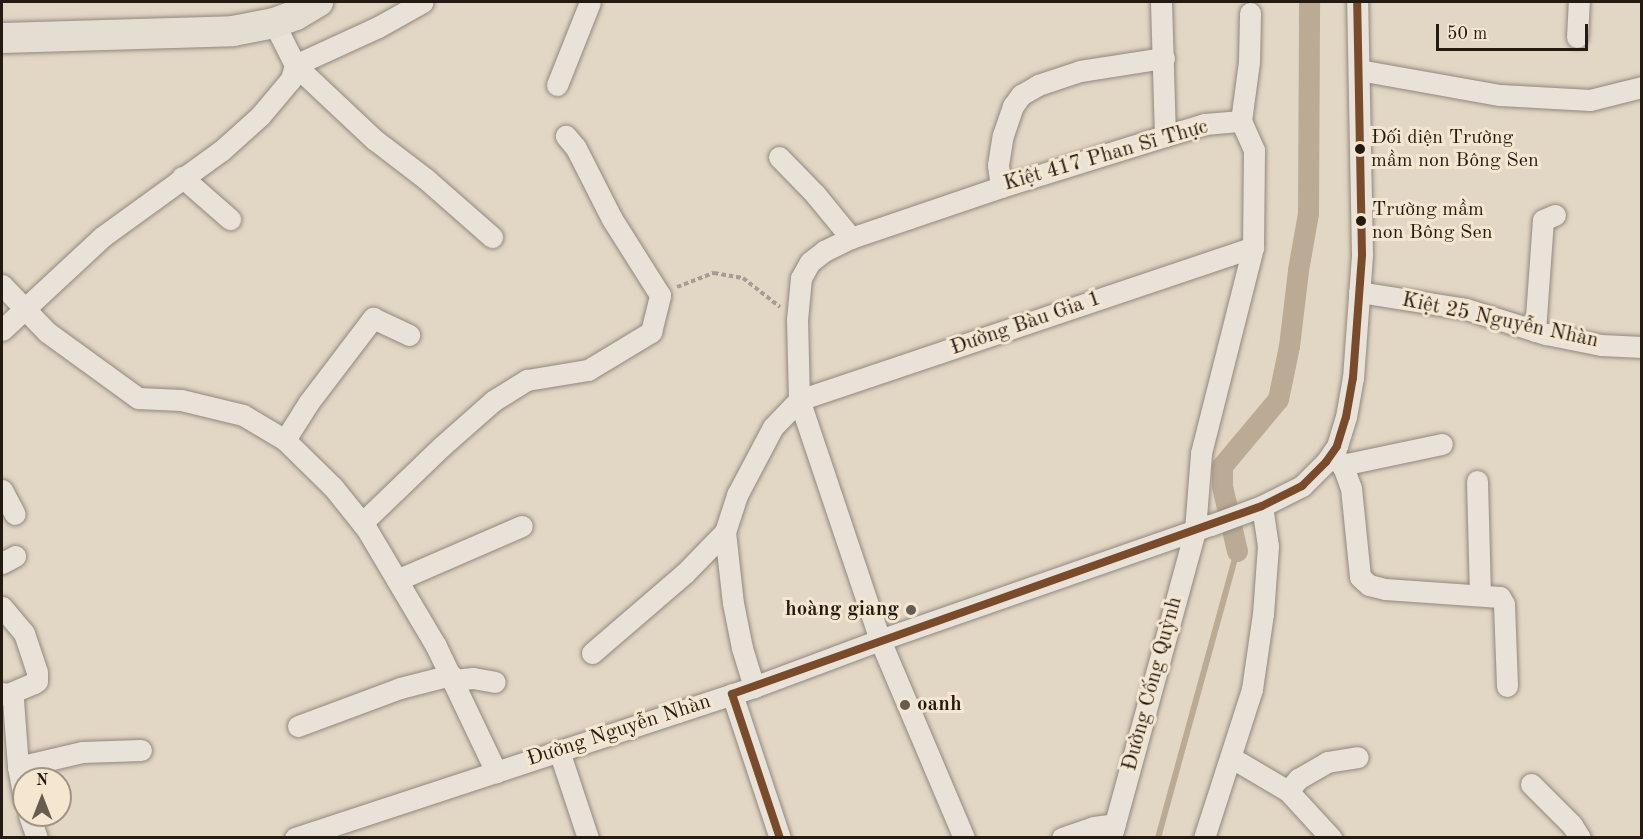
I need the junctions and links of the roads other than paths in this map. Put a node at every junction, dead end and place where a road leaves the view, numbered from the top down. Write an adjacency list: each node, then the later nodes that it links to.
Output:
1 (318, 2): 8 (highway)
2 (423, 2): 12 (street)
3 (590, 2): 14 (street)
4 (1161, 2): 11 (street)
5 (1357, 2): 13 (street, Đường Nguyễn Nhàn)
6 (1578, 2): 9 (street)
7 (1250, 13): 16 (street)
8 (274, 23): 10 (highway); 12 (street)
9 (1577, 37)
10 (2, 38)
11 (1164, 58): 18 (street); 21 (street)
12 (295, 65): 20 (street); 24 (street)
13 (1359, 70): 15 (street); 28 (street, Đường Nguyễn Nhàn)
14 (557, 85)
15 (1641, 87)
16 (1241, 121): 18 (street, Kiệt 417 Phan Sĩ Thực); 26 (street)
17 (566, 136): 42 (street)
18 (1165, 136): 21 (street, Kiệt 417 Phan Sĩ Thực)
19 (779, 157): 25 (street)
20 (182, 177): 23 (street); 29 (street)
21 (1001, 187): 25 (street, Kiệt 417 Phan Sĩ Thực)
22 (1555, 215): 31 (street)
23 (230, 219)
24 (492, 237)
25 (851, 238): 34 (street, Kiệt 417 Phan Sĩ Thực)
26 (1253, 247): 34 (street, Đường Bàu Gia 1); 44 (street, Đường Cống Quỳnh)
27 (2, 285): 29 (street)
28 (1359, 292): 31 (street, Kiệt 25 Nguyễn Nhàn); 37 (street, Đường Nguyễn Nhàn)
29 (24, 309): 30 (street); 35 (street)
30 (2, 330)
31 (1535, 331): 33 (street, Kiệt 25 Nguyễn Nhàn)
32 (409, 335): 35 (street)
33 (1641, 347)
34 (798, 400): 45 (street); 49 (street, Kiệt 417 Phan Sĩ Thực)
35 (285, 440): 42 (street)
36 (1442, 444): 37 (street)
37 (1337, 458): 40 (street, Đường Nguyễn Nhàn); 47 (street)
38 (1477, 481): 47 (street)
39 (2, 490): 41 (street)
40 (1257, 508): 44 (street, Đường Nguyễn Nhàn); 61 (street)
41 (15, 514)
42 (364, 526): 46 (street)
43 (522, 526): 46 (street)
44 (1203, 528): 49 (street, Đường Nguyễn Nhàn); 66 (street, Đường Cống Quỳnh)
45 (725, 531): 50 (street); 54 (street)
46 (397, 580): 51 (street)
47 (1490, 596): 53 (street)
48 (2, 607): 55 (street)
49 (880, 640): 54 (street, Đường Nguyễn Nhàn); 71 (street, Kiệt 417 Phan Sĩ Thực)
50 (592, 653)
51 (452, 677): 52 (street); 57 (street); 63 (street)
52 (495, 682)
53 (1507, 686)
54 (754, 687): 56 (street, Đường Nguyễn Nhàn)
55 (5, 694): 62 (street)
56 (732, 694): 59 (street, Đường Nguyễn Nhàn); 70 (street)
57 (298, 726)
58 (141, 750): 62 (street)
59 (559, 751): 63 (street, Đường Nguyễn Nhàn); 69 (street)
60 (1358, 757): 65 (street)
61 (1232, 758): 65 (street); 67 (street)
62 (18, 767)
63 (496, 771): 68 (street, Đường Nguyễn Nhàn)
64 (1531, 784): 74 (street)
65 (1288, 791): 73 (street)
66 (1113, 831): 72 (street)
67 (1209, 836)
68 (295, 837)
69 (588, 837)
70 (780, 837)
71 (964, 837)
72 (1062, 837)
73 (1331, 837)
74 (1580, 837)

